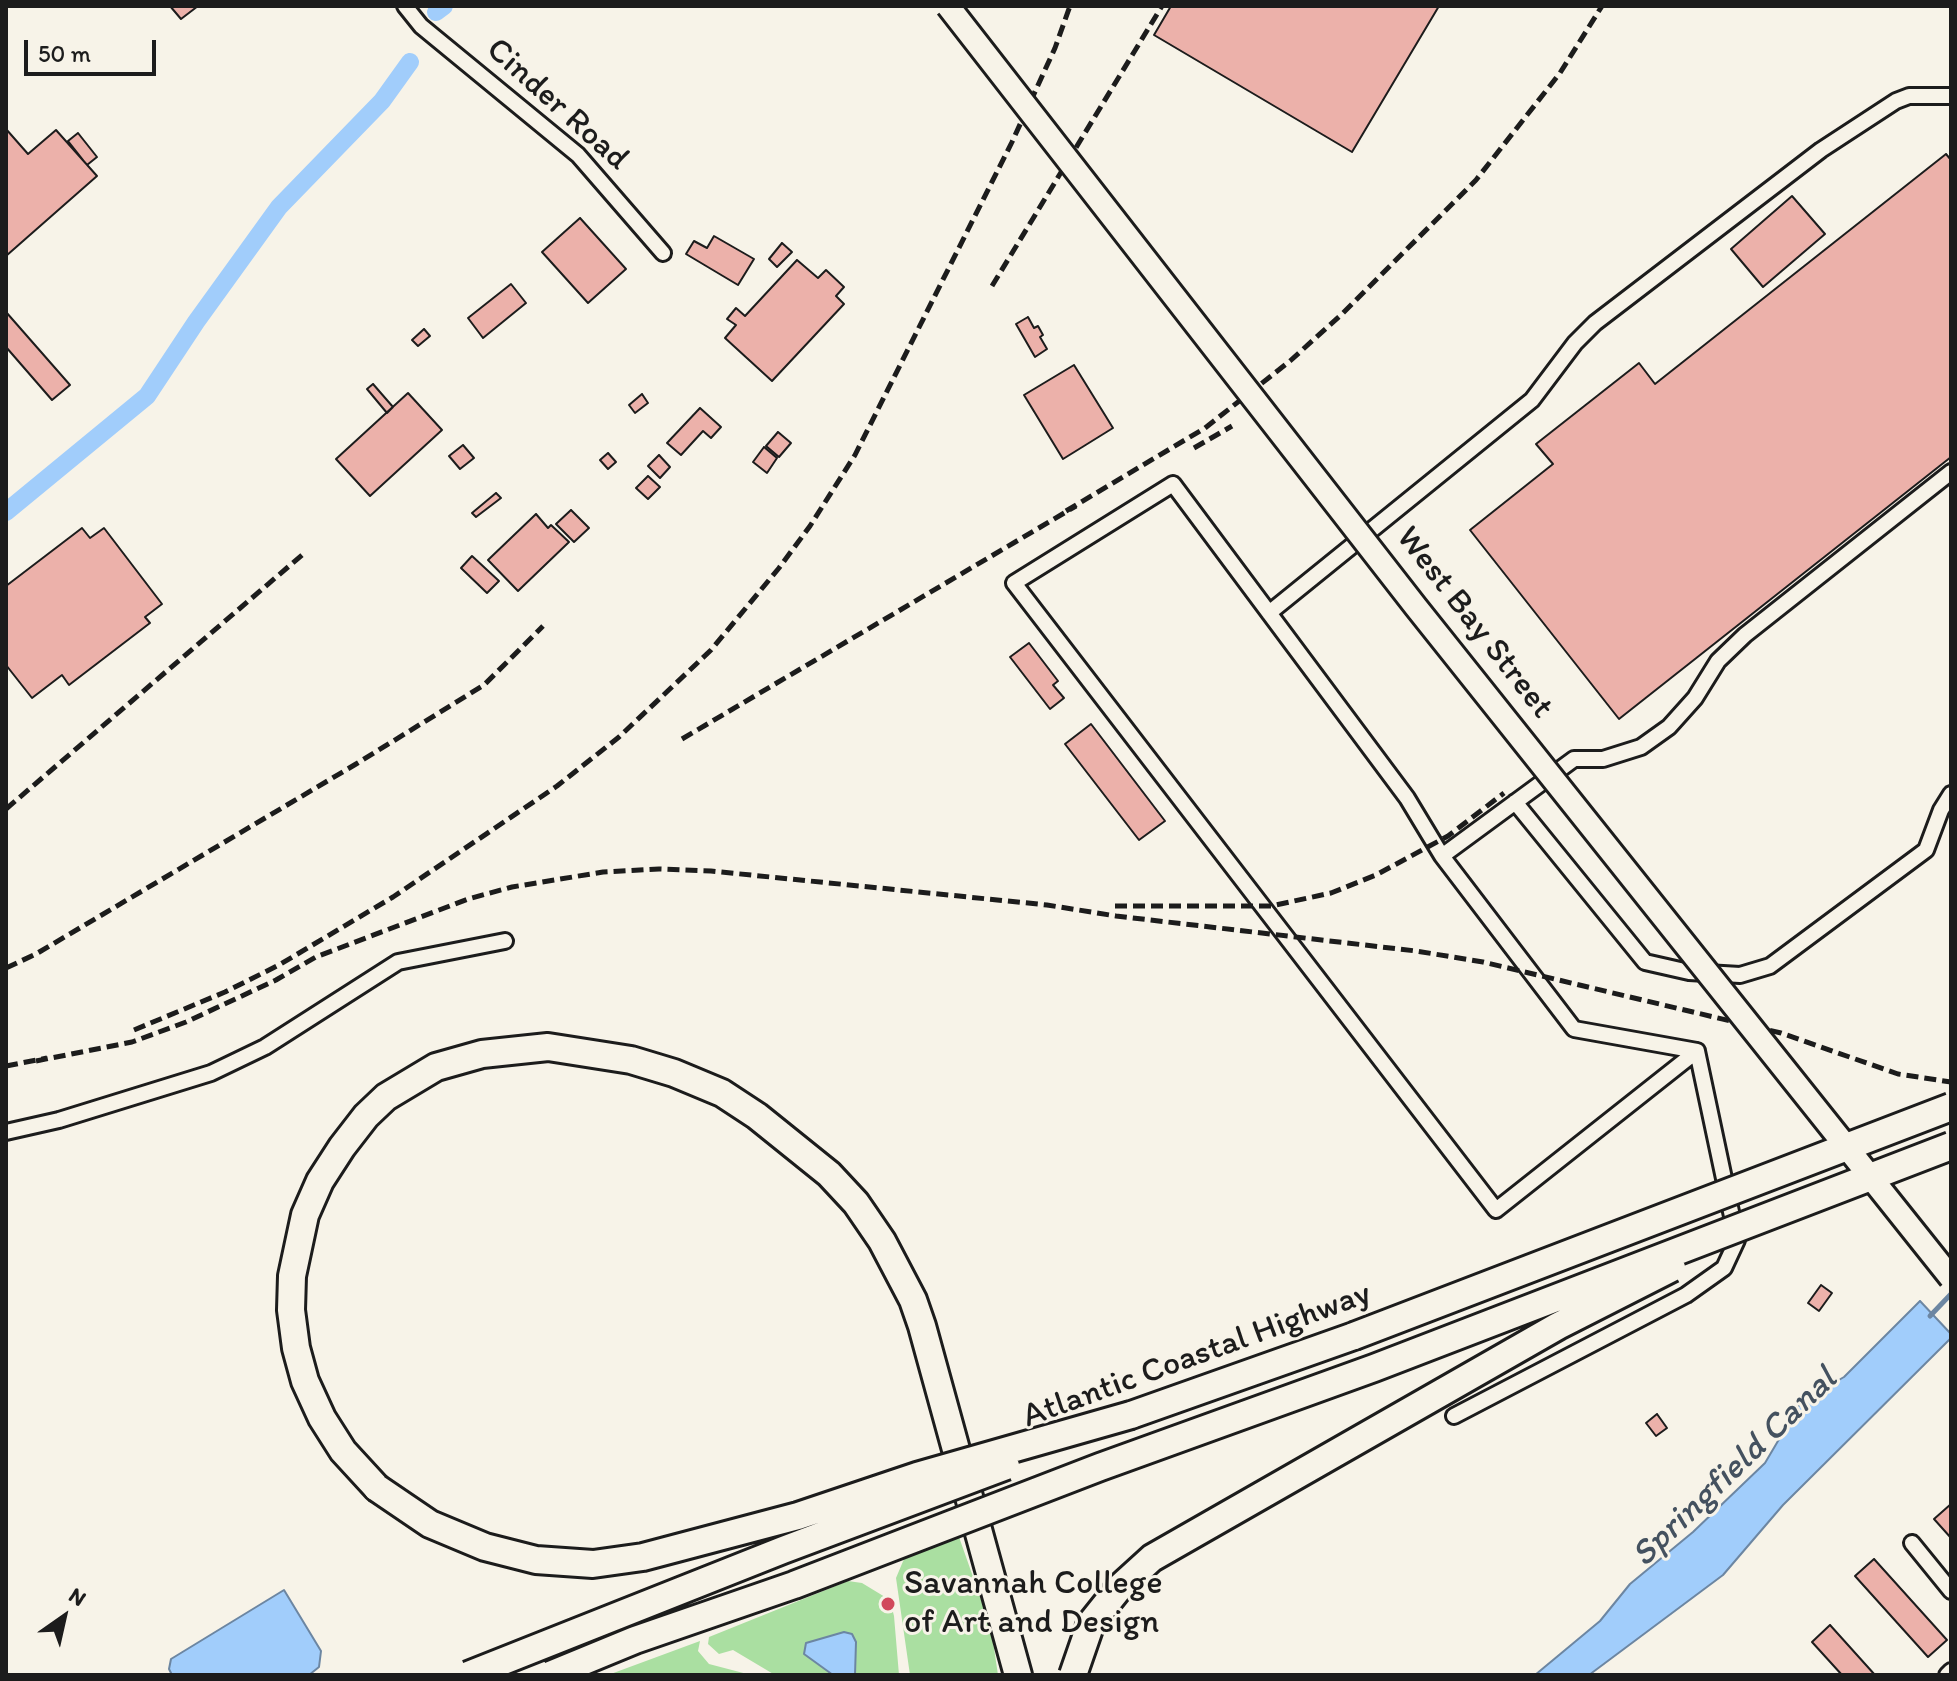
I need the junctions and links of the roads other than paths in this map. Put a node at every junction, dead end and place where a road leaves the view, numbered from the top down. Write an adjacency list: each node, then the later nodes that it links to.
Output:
1 (405, 6): 4 (street, Cinder Road)
2 (948, 6): 16 (main road, West Bay Street, bridge)
3 (1951, 96): 6 (street)
4 (663, 253)
5 (1951, 472): 8 (street)
6 (1269, 613): 9 (street); 11 (street)
7 (1951, 794): 8 (street)
8 (1515, 802): 9 (street)
9 (1442, 856): 11 (street)
10 (505, 941): 13 (street)
11 (1697, 1051): 18 (street)
12 (1951, 1107): 17 (highway, Atlantic Coastal Highway, bridge)
13 (6, 1132)
14 (1951, 1146): 15 (highway, Atlantic Coastal Highway, bridge)
15 (1761, 1219): 22 (highway, Atlantic Coastal Highway, bridge); 24 (highway, bridge)
16 (1951, 1278)
17 (1131, 1415): 21 (highway, Atlantic Coastal Highway, bridge); 23 (highway, bridge)
18 (1454, 1416)
19 (1912, 1543): 20 (street)
20 (1951, 1591)
21 (468, 1675)
22 (550, 1675)
23 (1018, 1675)
24 (1073, 1675)

